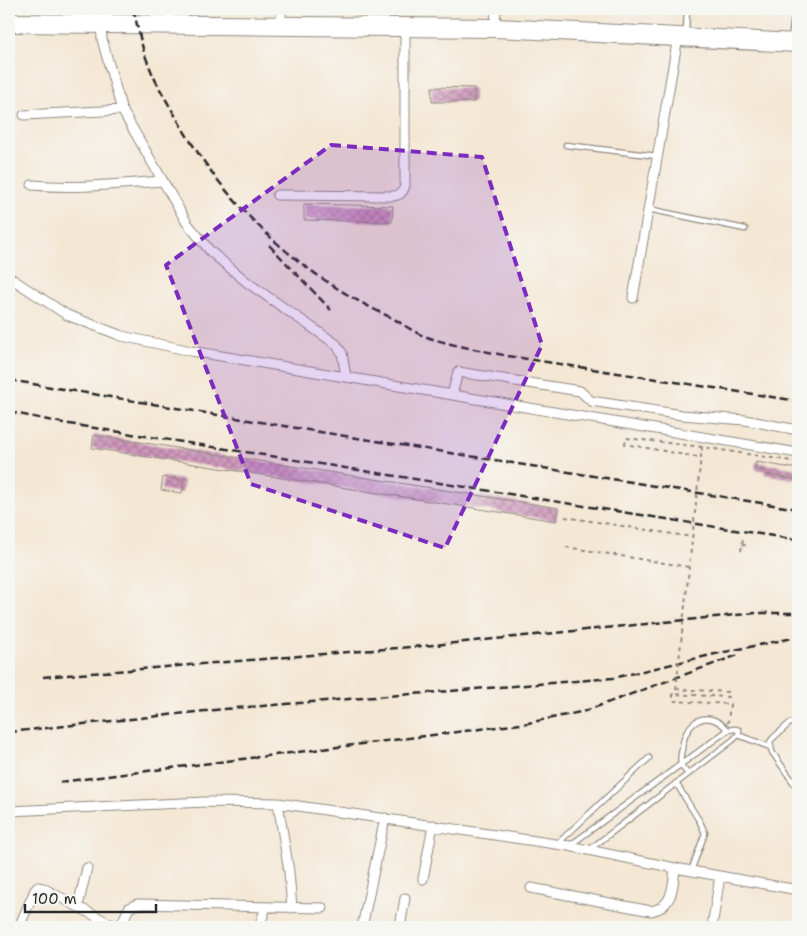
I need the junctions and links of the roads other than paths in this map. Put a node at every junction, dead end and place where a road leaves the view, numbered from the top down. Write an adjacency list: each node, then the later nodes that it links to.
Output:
1 (496, 9): 9 (street)
2 (687, 9): 10 (lane)
3 (795, 9): 11 (lane)
4 (98, 16): 5 (highway); 7 (highway); 12 (street)
5 (169, 16): 6 (highway)
6 (281, 17): 8 (highway)
7 (9, 23)
8 (405, 26): 9 (highway); 18 (street)
9 (495, 28): 10 (highway)
10 (682, 37): 11 (highway); 15 (street)
11 (795, 43)
12 (122, 110): 13 (street); 16 (street)
13 (24, 115)
14 (566, 145): 15 (lane)
15 (657, 156): 19 (street)
16 (163, 181): 17 (street); 23 (street)
17 (32, 185)
18 (277, 195)
19 (648, 209): 20 (lane); 22 (street)
20 (745, 229)
21 (9, 278): 23 (street)
22 (633, 298)
23 (346, 377): 24 (street)
24 (452, 395): 25 (street); 26 (street)
25 (798, 430)
26 (798, 453)
27 (798, 722): 30 (lane)
28 (728, 730): 29 (lane); 32 (lane); 32 (lane)
29 (738, 735): 30 (lane); 33 (lane)
30 (770, 748): 35 (lane)
31 (649, 758): 40 (lane)
32 (681, 764): 33 (lane); 41 (lane)
33 (688, 774): 34 (lane)
34 (676, 783): 42 (lane); 45 (lane)
35 (798, 789)
36 (278, 803): 37 (street); 38 (street); 53 (street)
37 (9, 811)
38 (385, 818): 39 (street); 58 (street)
39 (433, 825): 40 (street); 47 (street)
40 (557, 844): 41 (street)
41 (569, 846): 42 (street)
42 (589, 850): 44 (street)
43 (87, 868): 51 (street)
44 (676, 868): 45 (street); 48 (street)
45 (691, 871): 46 (street)
46 (720, 876): 49 (street); 60 (street)
47 (423, 879)
48 (531, 888)
49 (798, 890)
50 (405, 898): 59 (street)
51 (78, 906): 55 (street); 56 (street)
52 (266, 907): 53 (street); 56 (street); 57 (street)
53 (292, 908): 54 (street)
54 (323, 908)
55 (19, 927)
56 (118, 927)
57 (259, 927)
58 (362, 927)
59 (402, 927)
60 (712, 927)

